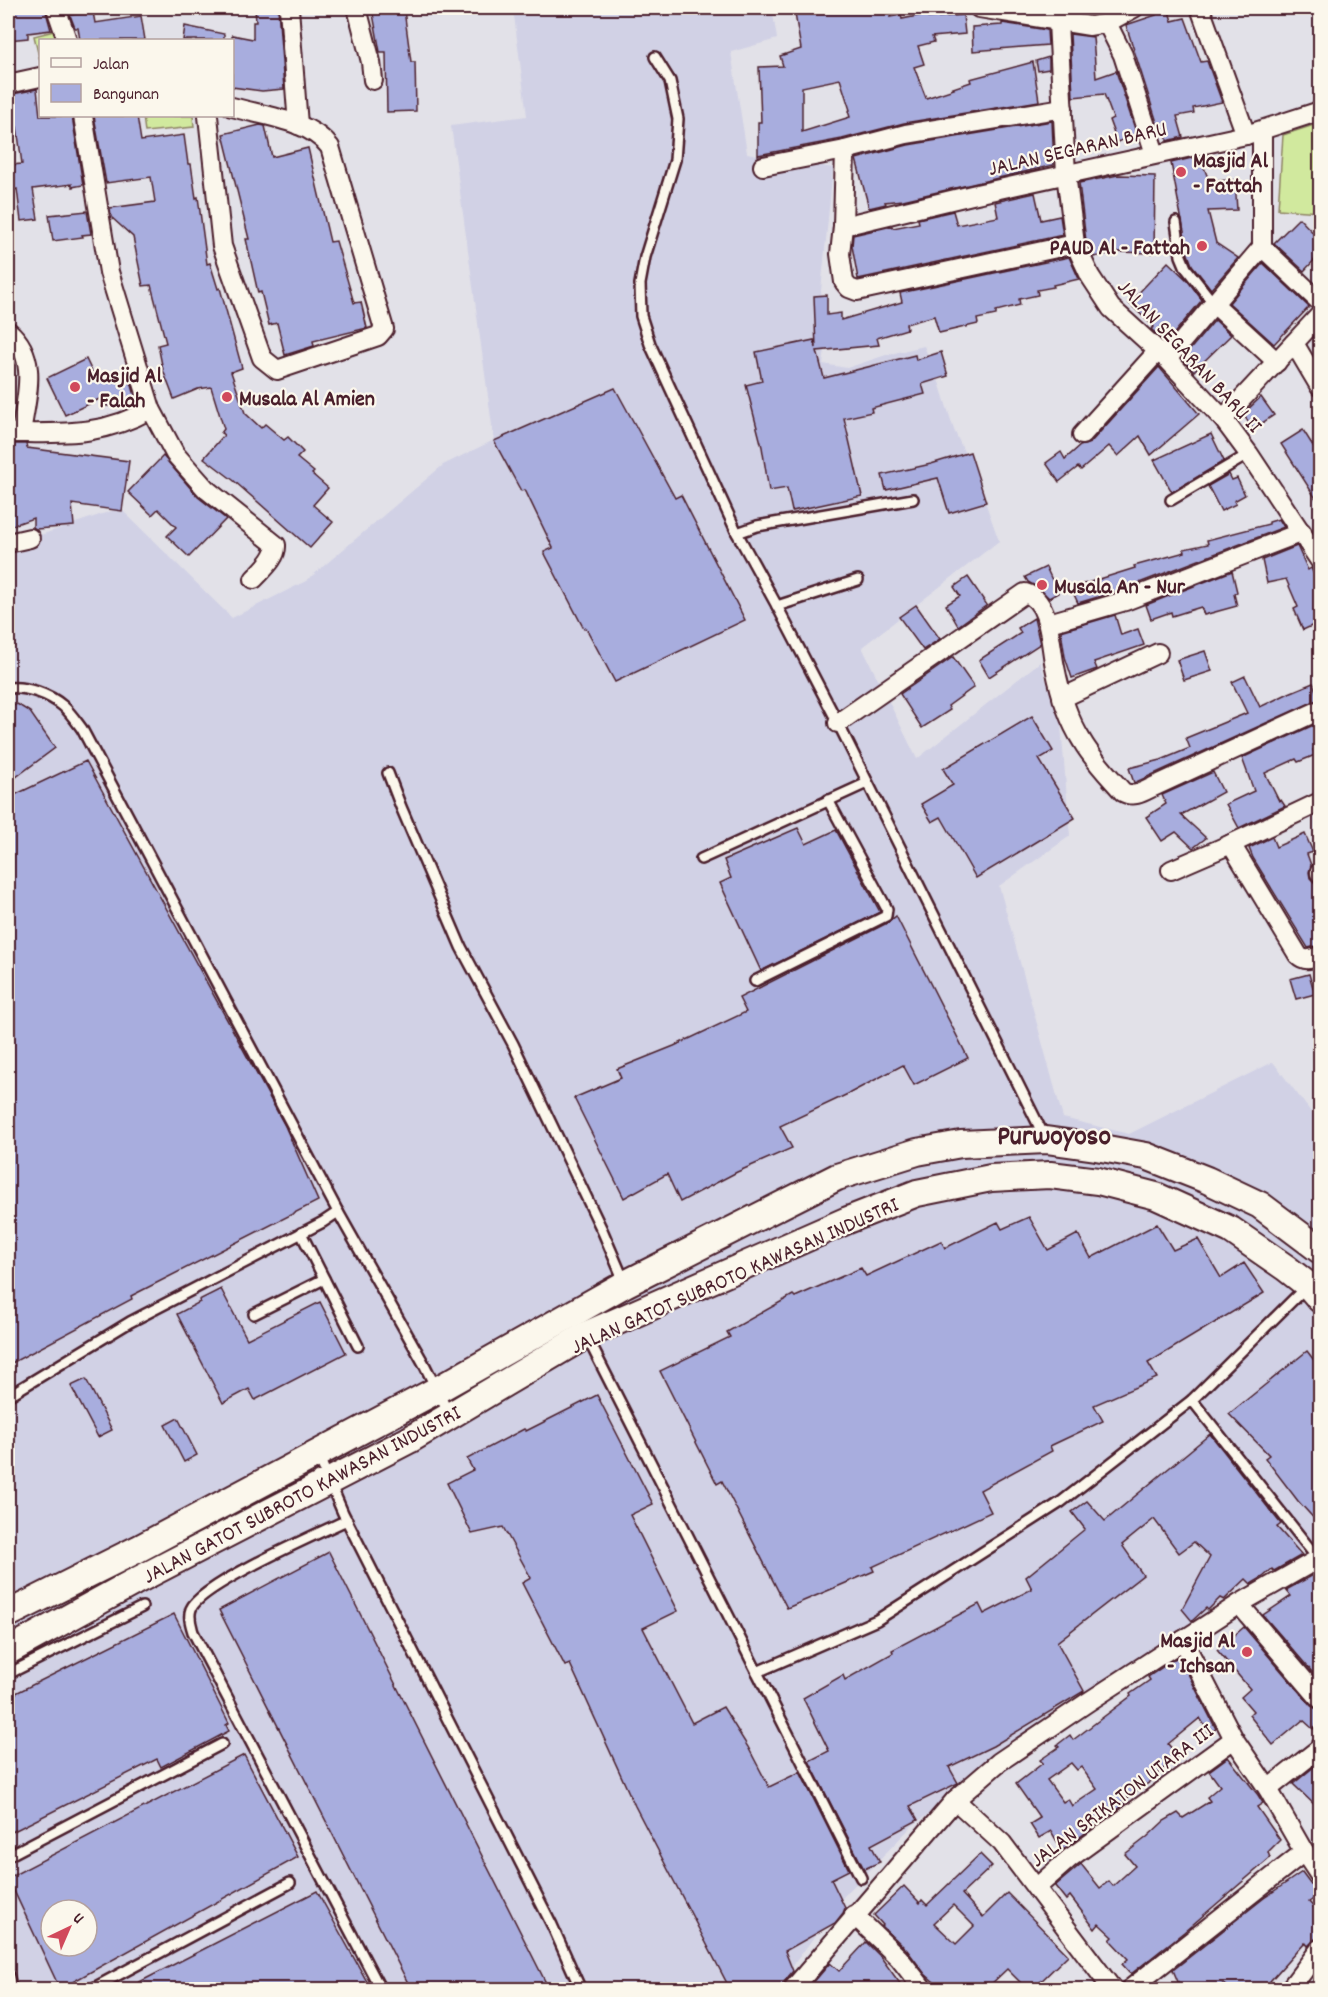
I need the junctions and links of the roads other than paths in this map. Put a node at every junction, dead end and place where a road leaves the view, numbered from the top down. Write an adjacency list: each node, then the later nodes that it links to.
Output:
1 (56, 8): 9 (street)
2 (289, 8): 19 (street)
3 (357, 8): 12 (street)
4 (979, 8): 7 (street)
5 (1134, 8): 8 (street)
6 (1200, 8): 20 (street)
7 (1058, 22): 8 (street); 15 (street, JALAN SEGARAN BARU II)
8 (1107, 23): 22 (street)
9 (67, 39)
10 (655, 57): 45 (lane)
11 (39, 77): 13 (street)
12 (373, 80)
13 (8, 84)
14 (234, 108): 19 (street)
15 (1063, 108): 21 (street); 24 (street, JALAN SEGARAN BARU II)
16 (1320, 111): 20 (street, JALAN SEGARAN BARU)
17 (83, 117): 37 (street)
18 (208, 117): 19 (street)
19 (298, 125)
20 (1254, 133): 22 (street, JALAN SEGARAN BARU); 28 (street)
21 (845, 150): 23 (street); 26 (street)
22 (1155, 154): 24 (street, JALAN SEGARAN BARU)
23 (763, 166)
24 (1066, 174): 26 (street, JALAN SEGARAN BARU); 27 (street, JALAN SEGARAN BARU II)
25 (1176, 222): 30 (lane)
26 (843, 226): 27 (street)
27 (1075, 244): 34 (street, JALAN SEGARAN BARU II)
28 (1262, 247): 29 (street); 30 (street)
29 (1320, 302)
30 (1214, 304): 34 (street); 35 (street)
31 (1320, 315): 33 (street)
32 (8, 331): 39 (street)
33 (1294, 343): 35 (street); 36 (street)
34 (1162, 355): 38 (street, JALAN SEGARAN BARU II); 40 (street)
35 (1277, 362): 38 (street)
36 (1320, 387)
37 (151, 409): 39 (street); 49 (street)
38 (1223, 419): 41 (street, JALAN SEGARAN BARU II)
39 (14, 433)
40 (1082, 435)
41 (1250, 454): 43 (lane); 44 (street, JALAN SEGARAN BARU II)
42 (913, 499): 45 (lane)
43 (1171, 500)
44 (1302, 532): 48 (street, JALAN SEGARAN BARU II); 52 (street)
45 (737, 533): 51 (lane)
46 (30, 538): 47 (street)
47 (8, 543)
48 (1320, 561)
49 (254, 579)
50 (858, 580): 51 (lane)
51 (777, 606): 57 (lane)
52 (1049, 623): 55 (street); 57 (street)
53 (1158, 653): 55 (street)
54 (8, 688): 68 (lane)
55 (1062, 698): 56 (street)
56 (1320, 710)
57 (838, 723): 59 (lane)
58 (388, 773): 72 (lane)
59 (867, 783): 60 (lane); 67 (lane)
60 (828, 800): 63 (lane); 66 (lane)
61 (1320, 802): 62 (street)
62 (1231, 844): 64 (street); 65 (street)
63 (701, 859)
64 (1171, 870)
65 (1320, 956)
66 (755, 981)
67 (1046, 1140): 70 (street, JALAN GATOT SUBROTO KAWASAN INDUSTRI); 72 (street, JALAN GATOT SUBROTO KAWASAN INDUSTRI)
68 (339, 1212): 69 (lane); 77 (lane)
69 (301, 1233): 71 (lane); 78 (lane)
70 (1320, 1250)
71 (324, 1279): 74 (lane); 76 (lane)
72 (625, 1284): 75 (street, JALAN GATOT SUBROTO KAWASAN INDUSTRI)
73 (1317, 1286): 75 (street, JALAN GATOT SUBROTO KAWASAN INDUSTRI); 79 (lane)
74 (254, 1314)
75 (580, 1324): 77 (street, JALAN GATOT SUBROTO KAWASAN INDUSTRI); 80 (street, JALAN GATOT SUBROTO KAWASAN INDUSTRI); 90 (lane)
76 (358, 1346)
77 (437, 1390): 80 (lane); 81 (street, JALAN GATOT SUBROTO KAWASAN INDUSTRI)
78 (8, 1396)
79 (1192, 1400): 84 (lane); 90 (lane)
80 (450, 1416): 82 (street, JALAN GATOT SUBROTO KAWASAN INDUSTRI)
81 (317, 1453): 82 (lane); 87 (street, JALAN GATOT SUBROTO KAWASAN INDUSTRI)
82 (330, 1482): 83 (lane); 89 (street, JALAN GATOT SUBROTO KAWASAN INDUSTRI)
83 (347, 1520): 110 (lane); 111 (lane)
84 (1319, 1561): 85 (street)
85 (1239, 1604): 88 (street); 92 (street)
86 (142, 1607): 91 (lane)
87 (8, 1614)
88 (1183, 1640): 93 (street); 97 (street)
89 (8, 1651)
90 (757, 1672): 101 (lane)
91 (8, 1674)
92 (1320, 1700)
93 (1234, 1738): 96 (street); 103 (street, JALAN SRIKATON UTARA III)
94 (222, 1744): 99 (lane)
95 (1320, 1748): 96 (street)
96 (1268, 1789): 98 (street)
97 (955, 1800): 103 (street); 104 (street)
98 (1304, 1852): 100 (street); 114 (street)
99 (8, 1856)
100 (1320, 1876)
101 (861, 1878)
102 (290, 1883): 109 (lane)
103 (1036, 1888): 113 (street)
104 (854, 1915): 107 (street); 112 (street)
105 (1320, 1949): 115 (street)
106 (8, 1974): 108 (lane)
107 (800, 1986)
108 (12, 1989)
109 (90, 1989)
110 (381, 1989)
111 (581, 1989)
112 (924, 1989)
113 (1113, 1989)
114 (1129, 1989)
115 (1289, 1989)

